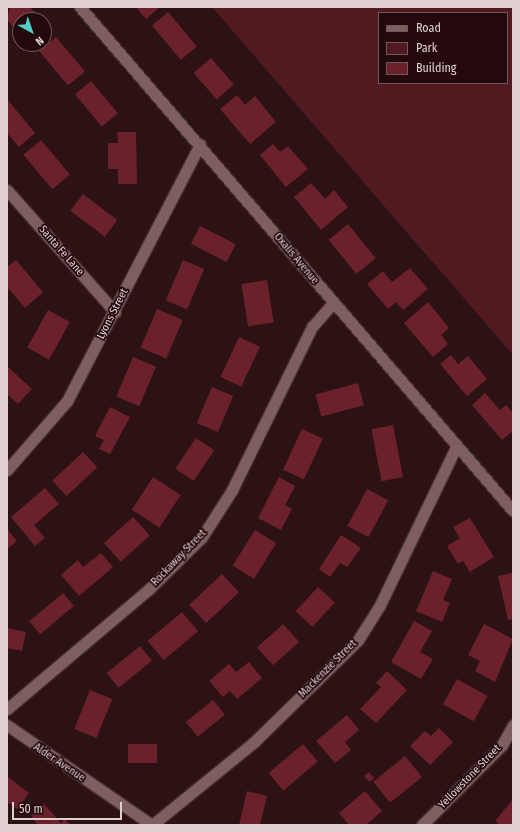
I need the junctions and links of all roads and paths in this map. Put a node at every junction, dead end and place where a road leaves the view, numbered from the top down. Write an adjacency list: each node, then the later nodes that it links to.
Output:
1 (80, 7): 2 (street, Oxalis Avenue)
2 (200, 144): 4 (street, Oxalis Avenue); 5 (street, Lyons Street)
3 (7, 190): 5 (street, Santa Fe Lane)
4 (333, 303): 6 (street, Oxalis Avenue); 9 (street, Rockaway Street)
5 (114, 312): 7 (street, Lyons Street)
6 (456, 447): 8 (street, Oxalis Avenue); 12 (street, Mackenzie Street)
7 (9, 465)
8 (513, 511)
9 (7, 709)
10 (7, 725): 12 (street, Alder Avenue)
11 (513, 725): 13 (street, Yellowstone Street)
12 (152, 825)
13 (422, 825)

